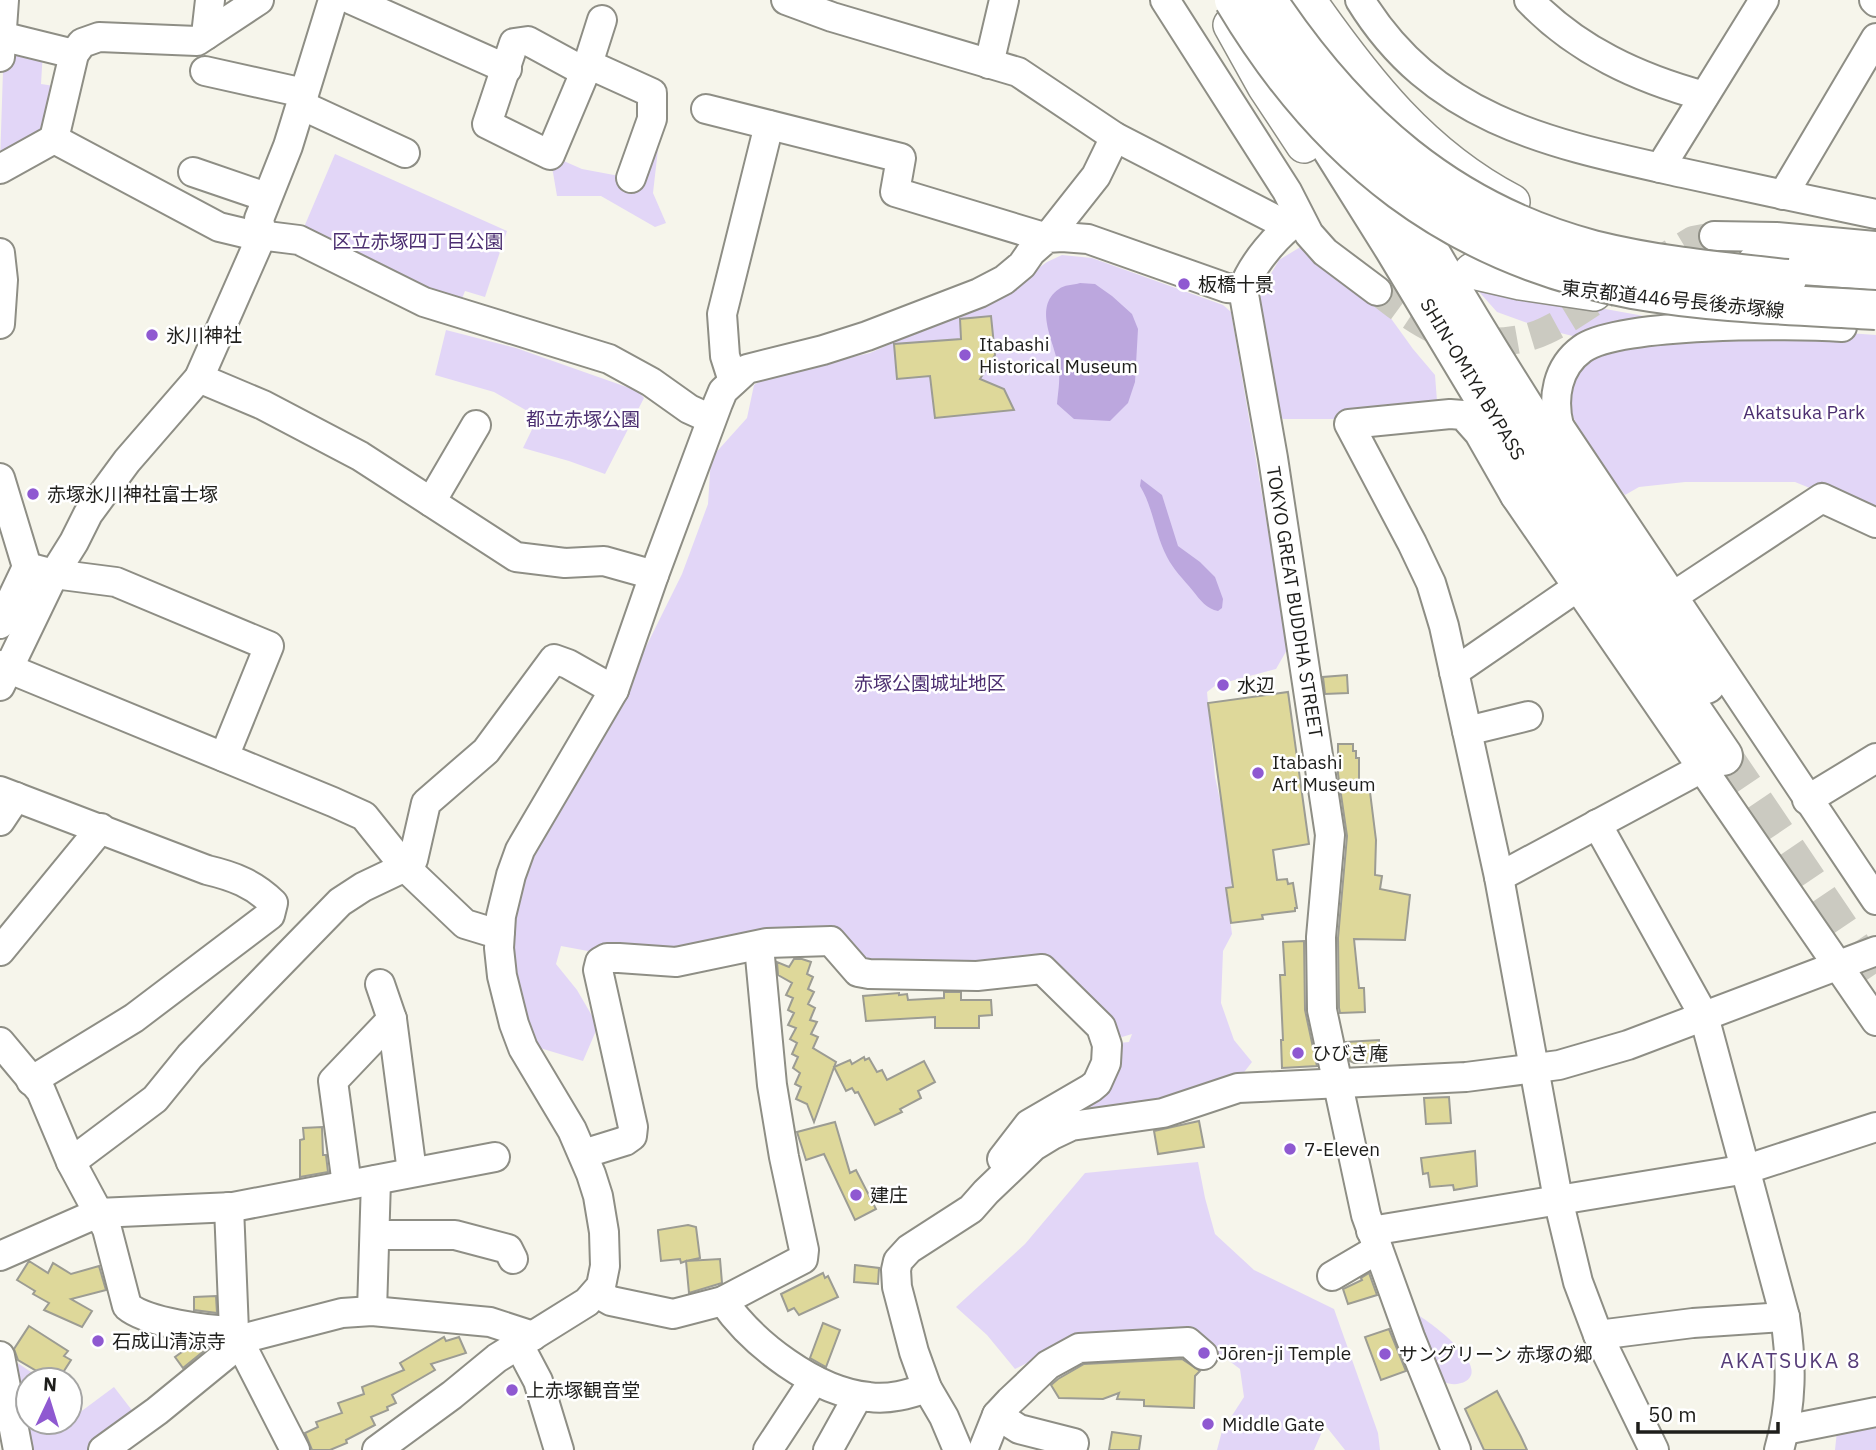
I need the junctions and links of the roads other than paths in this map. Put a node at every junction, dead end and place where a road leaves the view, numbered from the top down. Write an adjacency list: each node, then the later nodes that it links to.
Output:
1 (4, 0): 20 (street)
2 (210, 0): 19 (street)
3 (259, 0): 19 (street)
4 (333, 0): 29 (street)
5 (352, 0): 26 (street)
6 (786, 0): 24 (street)
7 (1004, 0): 24 (street)
8 (1165, 0): 43 (street)
9 (1218, 0): 34 (main road)
10 (1227, 0): 63 (highway, SHIN-OMIYA BYPASS)
11 (1234, 0): 54 (highway, bridge)
12 (1267, 0): 51 (highway, bridge)
13 (1293, 0): 50 (highway, SHIN-OMIYA BYPASS)
14 (1308, 0): 49 (main road)
15 (1360, 0): 36 (street)
16 (1529, 0): 28 (street)
17 (1764, 0): 28 (street)
18 (602, 20): 25 (street)
19 (206, 35): 22 (street)
20 (1, 36): 22 (street); 23 (street)
21 (1876, 38): 40 (street)
22 (74, 54): 33 (street)
23 (0, 57)
24 (989, 64): 32 (street)
25 (587, 68): 26 (street); 26 (street); 39 (street)
26 (507, 69)
27 (205, 71): 29 (street)
28 (1704, 96): 36 (street)
29 (302, 99): 35 (street); 41 (street)
30 (706, 109): 31 (street)
31 (769, 125): 46 (street); 59 (street)
32 (1115, 137): 43 (street); 46 (street)
33 (54, 139): 37 (street); 44 (street)
34 (1304, 145)
35 (405, 152)
36 (1660, 168): 40 (street)
37 (0, 169)
38 (193, 172): 41 (street)
39 (631, 178)
40 (1783, 195): 42 (street)
41 (266, 197): 44 (street)
42 (1876, 214)
43 (1294, 222): 52 (street); 53 (street)
44 (262, 235): 58 (street); 60 (street)
45 (1714, 236): 47 (street)
46 (1047, 238): 52 (street); 59 (street)
47 (1876, 246)
48 (0, 253): 56 (street)
49 (1876, 272)
50 (1464, 285): 55 (main road, 東京都道446号長後赤塚線); 62 (street); 78 (highway, SHIN-OMIYA BYPASS)
51 (1876, 285)
52 (1243, 289): 101 (street, TOKYO GREAT BUDDHA STREET)
53 (1377, 291)
54 (1876, 310)
55 (1876, 317)
56 (0, 324)
57 (1876, 329): 62 (street)
58 (199, 378): 66 (street); 68 (street)
59 (733, 381): 60 (street)
60 (711, 419): 69 (street)
61 (476, 425): 66 (street)
62 (1559, 426): 71 (street)
63 (1519, 456): 65 (street); 78 (highway, SHIN-OMIYA BYPASS)
64 (0, 478): 68 (street)
65 (1516, 496): 70 (street); 73 (street)
66 (431, 502): 69 (street)
67 (1876, 523): 71 (street)
68 (40, 571): 72 (street); 74 (street); 79 (street)
69 (654, 575): 75 (street)
70 (1579, 586): 73 (street); 78 (street)
71 (1672, 597): 82 (street)
72 (0, 624)
73 (1454, 672): 77 (street)
74 (3, 673): 79 (street)
75 (614, 690): 86 (street); 89 (street)
76 (1528, 716): 77 (street)
77 (1467, 731): 87 (street)
78 (1724, 755): 84 (street); 93 (street)
79 (224, 757): 86 (street)
80 (1876, 758): 82 (street)
81 (8, 794): 83 (street); 85 (street)
82 (1807, 800): 88 (street)
83 (0, 821)
84 (1597, 824): 87 (street); 95 (street)
85 (101, 828): 91 (street); 100 (street)
86 (405, 867): 89 (street); 105 (street)
87 (1499, 877): 99 (street)
88 (1876, 900)
89 (500, 931): 103 (street)
90 (759, 946): 103 (street); 110 (street); 120 (street)
91 (0, 951)
92 (1876, 951): 93 (street)
93 (1839, 965): 95 (street); 97 (street)
94 (380, 984): 96 (street)
95 (1704, 1016): 99 (street); 106 (street)
96 (393, 1019): 107 (street); 109 (street)
97 (1876, 1021)
98 (1, 1045): 100 (street)
99 (1534, 1069): 101 (street); 111 (street)
100 (32, 1081): 105 (street)
101 (1338, 1084): 110 (street); 115 (street, TOKYO GREAT BUDDHA STREET)
102 (1876, 1126): 106 (street)
103 (583, 1154): 119 (street)
104 (495, 1157): 107 (street)
105 (71, 1162): 113 (street)
106 (1747, 1169): 111 (street); 122 (street)
107 (412, 1172): 108 (street)
108 (376, 1180): 109 (street); 114 (street)
109 (347, 1185): 112 (street)
110 (986, 1192): 129 (street)
111 (1558, 1199): 115 (street); 123 (street)
112 (229, 1208): 113 (street); 124 (street)
113 (98, 1213): 116 (street); 124 (street)
114 (375, 1235): 117 (street); 121 (street)
115 (1374, 1240): 118 (street); 144 (street, TOKYO GREAT BUDDHA STREET)
116 (0, 1256)
117 (513, 1259)
118 (1332, 1276)
119 (597, 1293): 120 (street); 125 (street)
120 (723, 1301): 128 (street)
121 (372, 1311): 124 (street); 125 (street)
122 (1785, 1317): 123 (street); 133 (street)
123 (1598, 1335): 145 (street)
124 (237, 1338): 135 (street); 136 (street)
125 (526, 1341): 137 (street); 138 (street)
126 (1203, 1355): 132 (street)
127 (0, 1356): 134 (street)
128 (814, 1380): 130 (street); 139 (street)
129 (927, 1388): 130 (street); 141 (street)
130 (858, 1396): 140 (street)
131 (1876, 1412): 133 (street)
132 (997, 1415): 142 (street); 143 (street)
133 (1782, 1440)
134 (18, 1450)
135 (103, 1450)
136 (295, 1450)
137 (377, 1450)
138 (559, 1450)
139 (768, 1450)
140 (828, 1450)
141 (958, 1450)
142 (983, 1450)
143 (1072, 1450)
144 (1457, 1450)
145 (1654, 1450)

